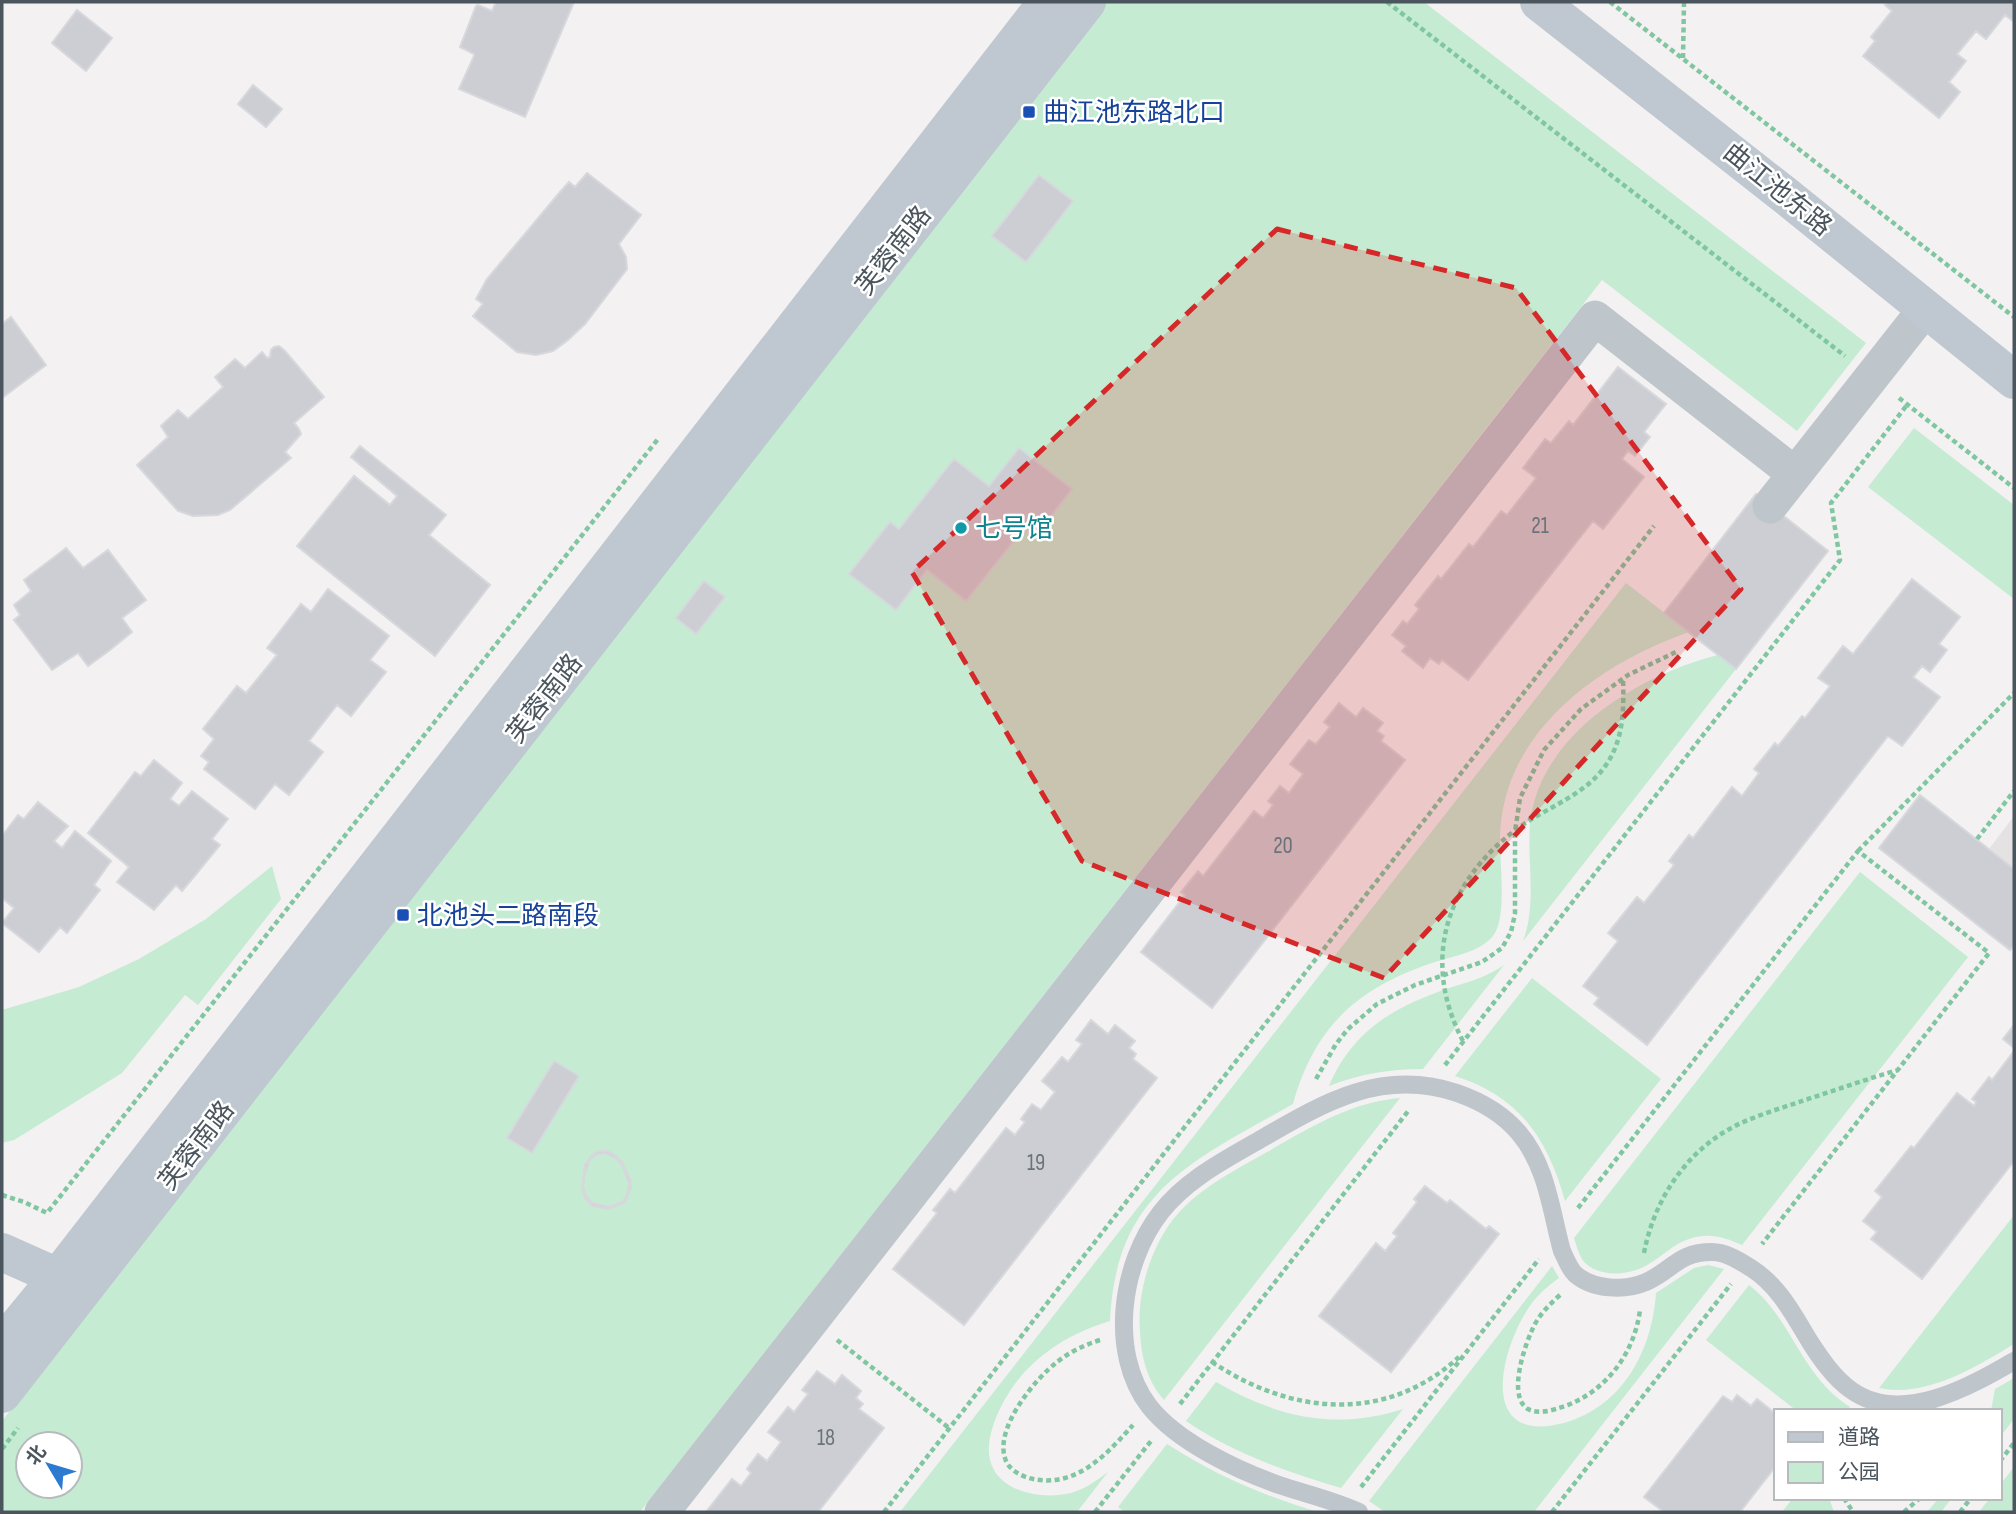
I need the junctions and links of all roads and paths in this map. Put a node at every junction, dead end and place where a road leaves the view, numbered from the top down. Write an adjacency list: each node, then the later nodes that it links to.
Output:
1 (1047, 2): 33 (main road, 芙蓉南路)
2 (1087, 2): 41 (main road, 芙蓉南路)
3 (1387, 2): 10 (path)
4 (1539, 2): 8 (main road, 曲江池东路)
5 (1610, 2): 7 (path)
6 (1684, 2): 7 (path)
7 (1683, 59): 9 (path)
8 (1926, 308): 10 (street); 11 (main road, 曲江池东路)
9 (2014, 317)
10 (1871, 377): 12 (path); 14 (street)
11 (2014, 380)
12 (1907, 405): 15 (path); 26 (path)
13 (658, 438): 29 (path)
14 (1795, 474): 16 (street); 35 (street)
15 (2014, 488)
16 (1770, 506)
17 (1654, 526): 44 (path)
18 (1678, 651): 19 (path)
19 (1623, 678): 22 (path); 22 (path)
20 (2014, 693): 24 (path)
21 (2014, 791): 23 (path)
22 (1515, 832): 25 (path); 25 (path)
23 (1977, 839)
24 (1858, 851): 30 (path); 32 (path)
25 (1442, 975): 26 (path); 28 (path)
26 (1464, 1041): 27 (path)
27 (1429, 1086): 28 (lane); 30 (lane); 40 (path)
28 (1306, 1113): 36 (lane)
29 (2, 1195)
30 (1558, 1235): 32 (lane); 38 (path)
31 (2, 1252): 33 (main road)
32 (1746, 1265): 39 (lane); 52 (path)
33 (58, 1277): 34 (main road, 芙蓉南路)
34 (14, 1309): 37 (main road, 芙蓉南路)
35 (811, 1320): 44 (path); 49 (street)
36 (1124, 1333): 42 (lane); 42 (path)
37 (2, 1345)
38 (1471, 1346): 40 (path); 48 (path)
39 (2014, 1361)
40 (1212, 1362): 43 (path)
41 (2, 1394)
42 (1149, 1406): 43 (lane)
43 (1166, 1423): 48 (lane); 51 (path)
44 (949, 1428): 50 (path)
45 (2014, 1443): 46 (path)
46 (2002, 1458)
47 (1918, 1500): 53 (path)
48 (1353, 1509)
49 (662, 1512)
50 (884, 1512)
51 (1095, 1512)
52 (1552, 1512)
53 (1904, 1512)

